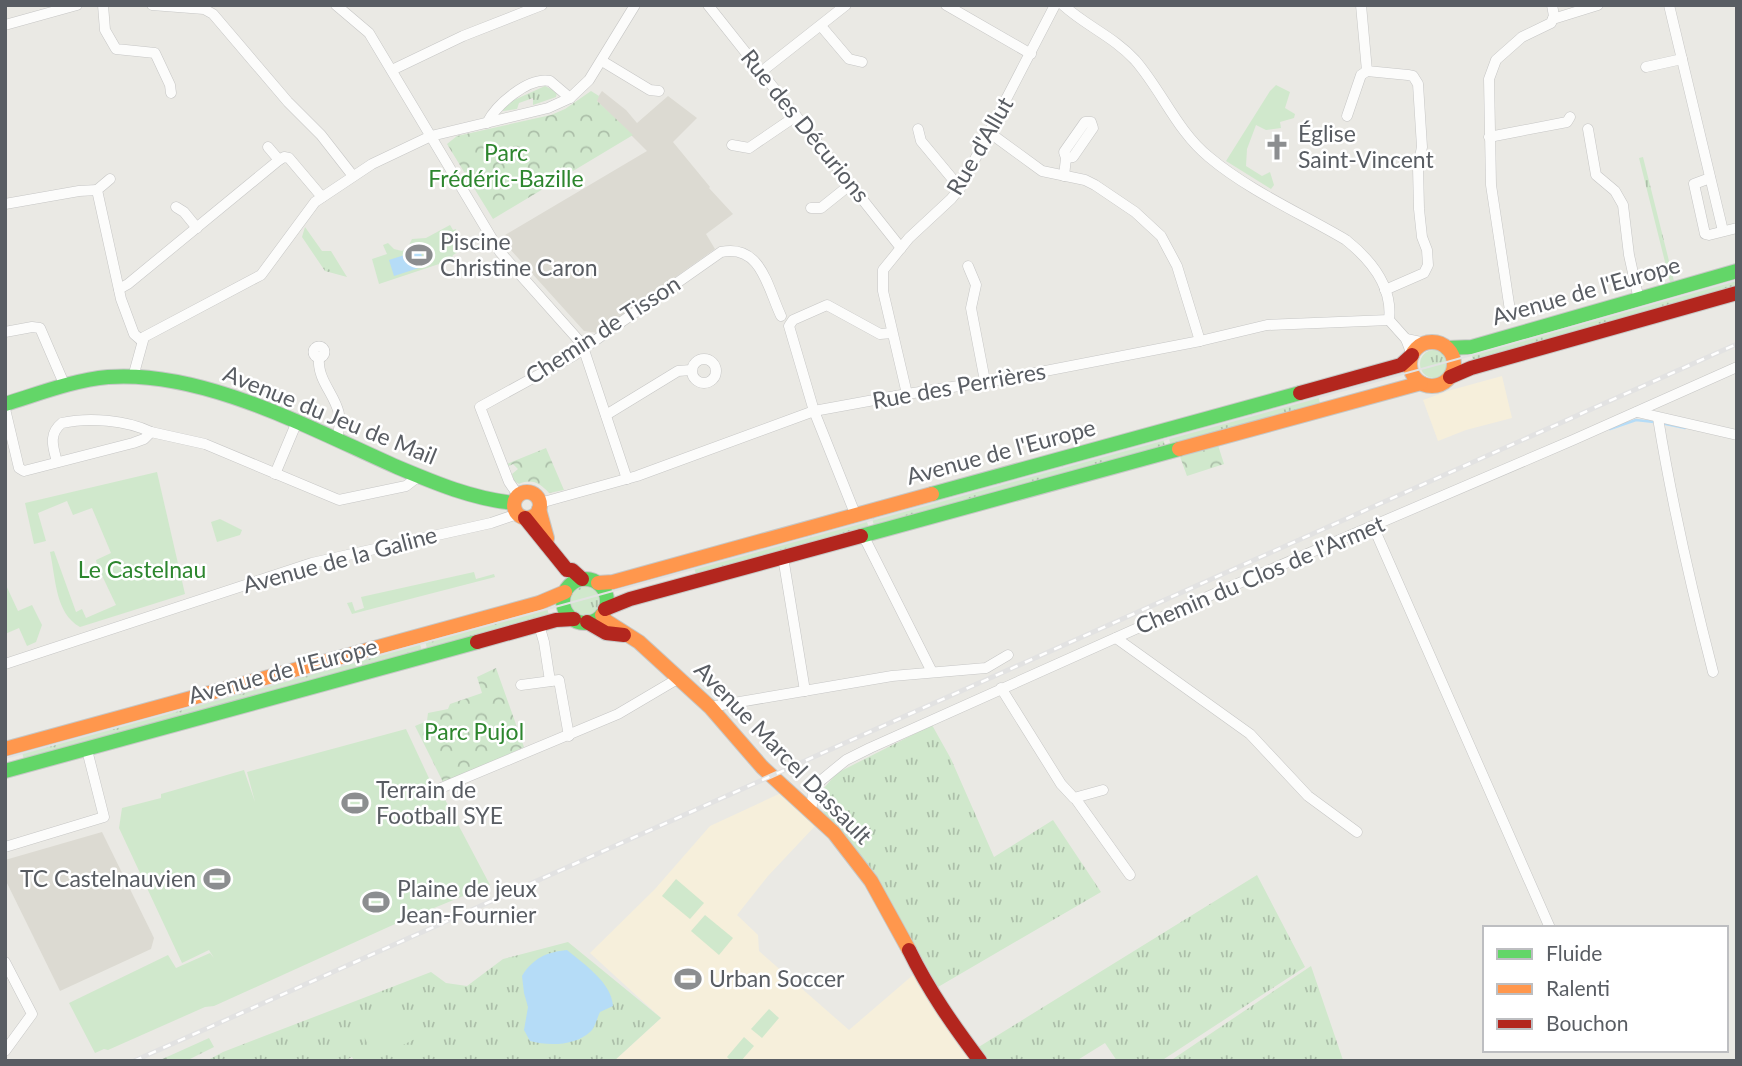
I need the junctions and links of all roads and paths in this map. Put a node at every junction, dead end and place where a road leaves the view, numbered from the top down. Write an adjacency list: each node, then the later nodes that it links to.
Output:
1 (77, 5): 18 (street)
2 (103, 5): 29 (street)
3 (152, 5): 16 (street)
4 (336, 5): 25 (street)
5 (542, 5): 25 (street)
6 (635, 5): 22 (street)
7 (708, 5): 27 (street, Rue des Décurions)
8 (846, 5): 19 (street)
9 (946, 5): 20 (street)
10 (1055, 5): 20 (street, Rue d'Allut)
11 (1063, 5): 62 (street)
12 (1362, 5): 26 (street)
13 (1552, 5): 17 (street)
14 (1598, 5): 17 (street)
15 (1669, 5): 21 (street)
16 (162, 6): 44 (street)
17 (1553, 19): 39 (street)
18 (5, 25)
19 (821, 26): 23 (street); 27 (street)
20 (1031, 54): 37 (street, Rue d'Allut)
21 (1682, 59): 24 (street); 46 (street)
22 (602, 61): 28 (street); 30 (street)
23 (862, 62)
24 (1646, 67)
25 (392, 70): 38 (street)
26 (1367, 71): 32 (street); 62 (street)
27 (761, 72): 31 (street, Rue des Décurions)
28 (659, 91)
29 (171, 93)
30 (570, 97): 34 (street); 34 (street)
31 (796, 116): 40 (street); 48 (street, Rue des Décurions)
32 (1347, 117)
33 (1570, 117): 39 (street)
34 (486, 123): 38 (street)
35 (918, 129): 49 (street)
36 (1588, 129): 64 (street)
37 (990, 133): 45 (street); 49 (street, Rue d'Allut)
38 (431, 136): 44 (street); 74 (street)
39 (1489, 137): 66 (street)
40 (732, 145)
41 (268, 147): 43 (street)
42 (1066, 158): 45 (street)
43 (279, 160): 51 (street); 55 (street)
44 (353, 176): 51 (street)
45 (1064, 176): 72 (street)
46 (1710, 178): 57 (street); 57 (street)
47 (110, 179): 50 (street)
48 (851, 184): 54 (street); 58 (street, Rue des Décurions)
49 (960, 188): 58 (street, Rue d'Allut)
50 (97, 190): 52 (street); 61 (street)
51 (322, 197): 71 (street)
52 (5, 204)
53 (176, 207): 55 (street)
54 (811, 208)
55 (197, 228): 61 (street)
56 (1737, 228): 57 (street)
57 (1723, 231)
58 (901, 248): 69 (street, Rue d'Allut)
59 (968, 266): 82 (street)
60 (1737, 271): 64 (main road, Avenue de l'Europe)
61 (119, 289): 71 (street)
62 (1385, 290): 67 (street)
63 (1737, 293): 81 (main road, Avenue de l'Europe)
64 (1639, 300): 75 (main road, Avenue de l'Europe)
65 (781, 316): 74 (street, Chemin de Tisson)
66 (1511, 317)
67 (1389, 320): 70 (street); 72 (street, Rue des Perrières)
68 (5, 332): 84 (street)
69 (892, 333): 85 (street, Rue d'Allut); 87 (street)
70 (1406, 338): 73 (street); 76 (street)
71 (142, 341): 80 (street)
72 (1200, 341): 82 (street, Rue des Perrières)
73 (1426, 343): 75 (main road); 76 (main road)
74 (584, 348): 89 (street); 100 (street, Chemin de Tisson)
75 (1447, 348): 81 (main road)
76 (1412, 355): 83 (main road); 101 (main road, Avenue de l'Europe)
77 (318, 358): 94 (street)
78 (1737, 366): 88 (street, Chemin du Clos de l'Armet)
79 (691, 370): 89 (street)
80 (133, 377): 84 (main road, Avenue du Jeu de Mail); 91 (main road, Avenue du Jeu de Mail)
81 (1450, 377): 83 (main road)
82 (985, 381): 85 (street, Rue des Perrières)
83 (1421, 383): 103 (main road, Avenue de l'Europe)
84 (65, 386): 86 (main road, Avenue du Jeu de Mail)
85 (907, 394): 87 (street, Rue des Perrières)
86 (5, 407): 95 (street)
87 (814, 411): 98 (street, Rue des Perrières); 101 (street)
88 (1637, 412): 90 (street); 102 (street, Chemin du Clos de l'Armet)
89 (606, 415): 98 (street)
90 (1658, 418): 93 (street); 117 (street)
91 (296, 424): 94 (main road, Avenue du Jeu de Mail); 96 (street)
92 (151, 432): 95 (street); 95 (street); 96 (street)
93 (1737, 435)
94 (335, 440): 97 (main road, Avenue du Jeu de Mail)
95 (57, 462)
96 (275, 474): 97 (street)
97 (419, 476): 100 (main road, Avenue du Jeu de Mail)
98 (627, 479): 99 (street, Rue des Perrières)
99 (539, 506): 100 (main road); 100 (main road, Avenue du Jeu de Mail); 104 (main road)
100 (518, 507): 104 (main road); 116 (street, Avenue de la Galine)
101 (856, 516): 108 (main road, Avenue de l'Europe)
102 (1373, 526): 114 (street, Chemin du Clos de l'Armet); 136 (street)
103 (863, 535): 105 (main road, Avenue de l'Europe); 118 (street)
104 (546, 544): 106 (main road)
105 (783, 557): 110 (main road, Avenue de l'Europe); 123 (street)
106 (568, 569): 107 (main road); 109 (main road)
107 (582, 579): 108 (main road); 109 (main road)
108 (598, 583): 110 (main road)
109 (567, 589): 111 (main road); 126 (main road, Avenue de l'Europe)
110 (603, 612): 111 (main road); 113 (main road, Avenue Marcel Dassault)
111 (580, 621): 112 (main road, Avenue de l'Europe); 113 (main road, Avenue Marcel Dassault)
112 (539, 625): 120 (street); 127 (main road, Avenue de l'Europe)
113 (625, 635): 119 (main road, Avenue Marcel Dassault)
114 (1119, 640): 122 (street, Chemin du Clos de l'Armet); 133 (street)
115 (1008, 655): 118 (street)
116 (5, 664)
117 (1713, 671)
118 (932, 672): 123 (street)
119 (679, 678): 124 (main road, Avenue Marcel Dassault); 125 (street)
120 (550, 681): 121 (street); 125 (street)
121 (521, 685)
122 (1002, 690): 131 (street); 132 (street, Chemin du Clos de l'Armet)
123 (805, 691): 124 (street)
124 (710, 707): 132 (main road, Avenue Marcel Dassault)
125 (569, 736): 129 (street)
126 (5, 750)
127 (87, 750): 128 (main road, Avenue de l'Europe); 134 (street)
128 (5, 771)
129 (441, 788)
130 (1103, 790): 131 (street)
131 (1075, 798): 135 (street)
132 (810, 810): 139 (main road, Avenue Marcel Dassault)
133 (1357, 832)
134 (5, 848)
135 (1130, 875)
136 (1549, 926)
137 (5, 962): 138 (street)
138 (5, 1051)
139 (980, 1061)

